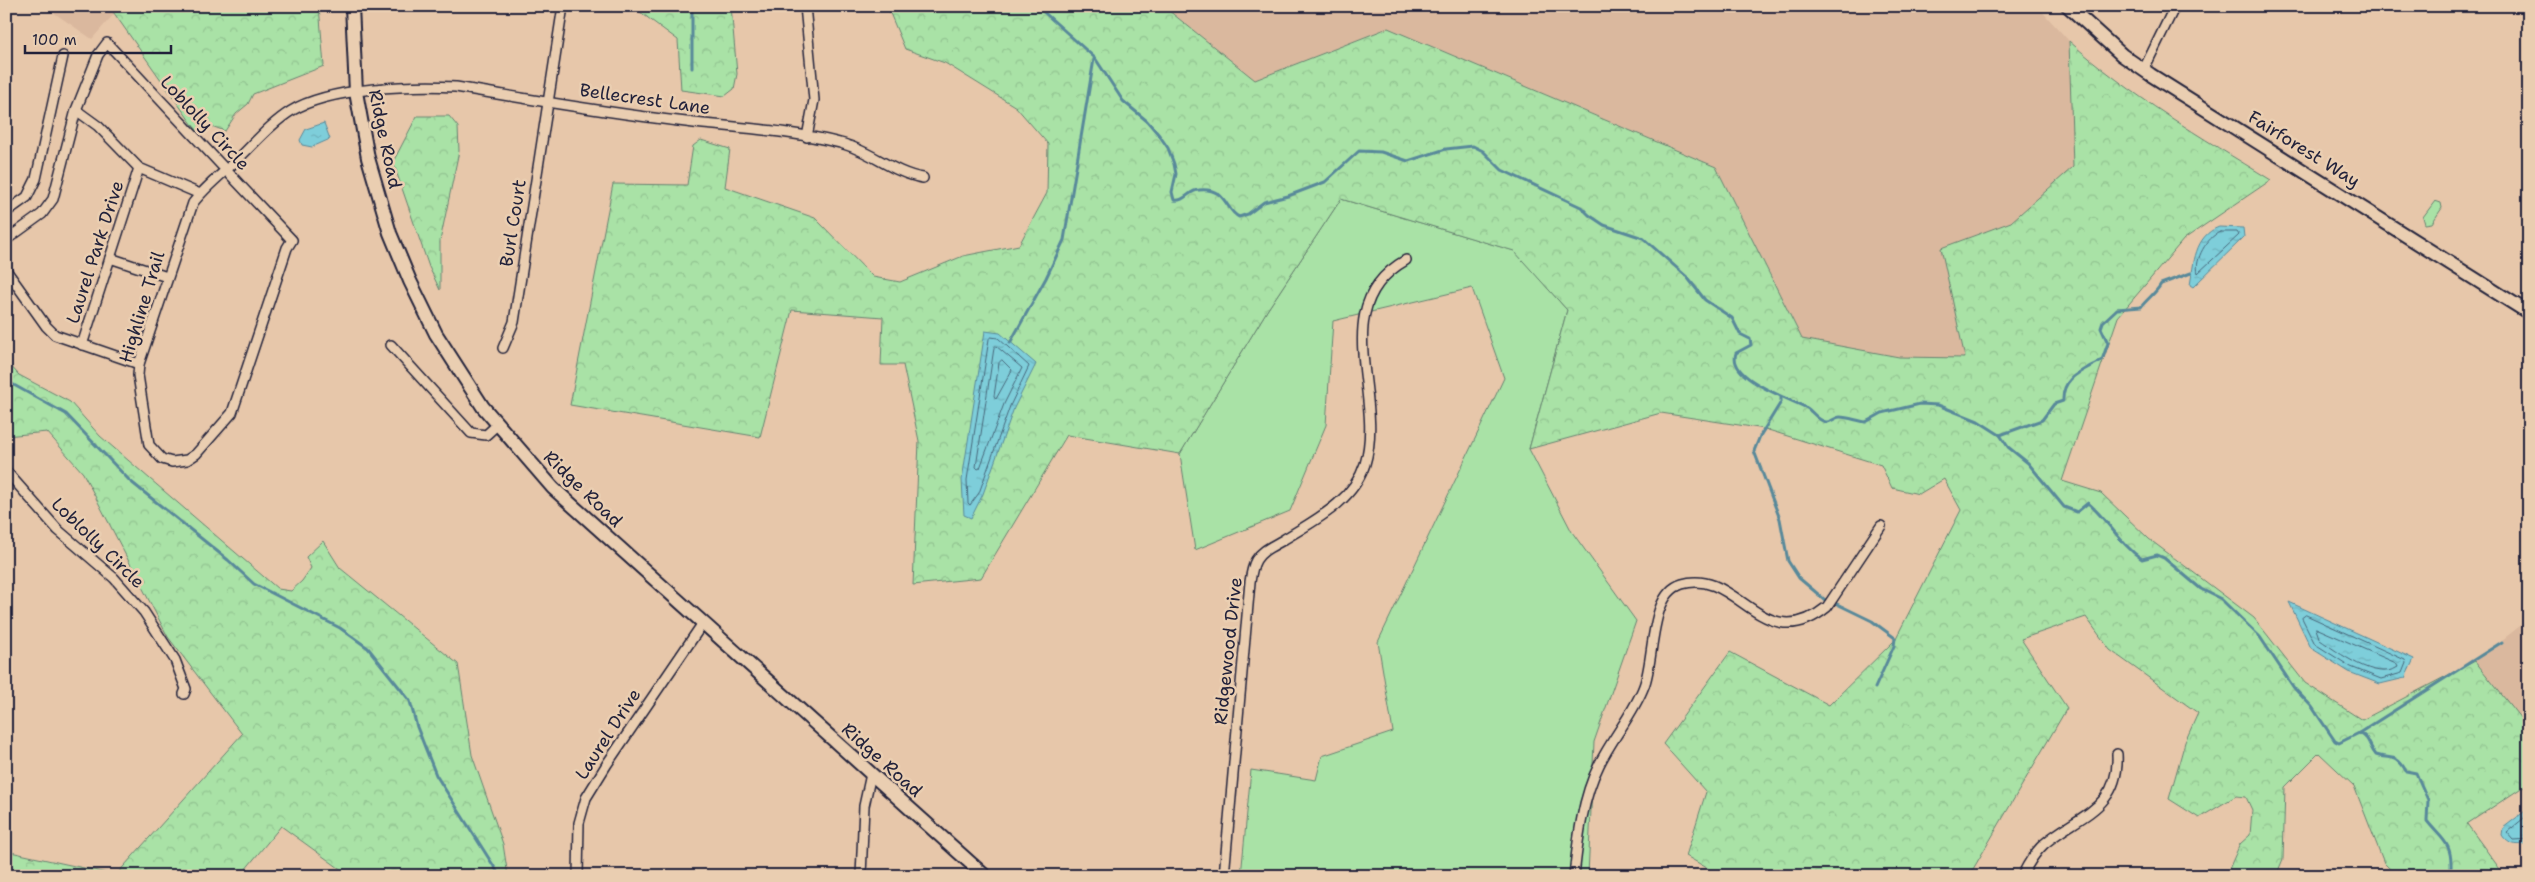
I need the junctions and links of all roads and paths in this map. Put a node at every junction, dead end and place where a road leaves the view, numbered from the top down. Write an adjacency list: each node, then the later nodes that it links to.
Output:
1 (352, 6): 8 (street, Ridge Road)
2 (563, 6): 9 (street, Burl Court)
3 (804, 6): 11 (street)
4 (2174, 6): 7 (street)
5 (2069, 7): 7 (street, Fairforest Way)
6 (63, 56): 16 (street)
7 (2144, 70): 23 (street, Fairforest Way)
8 (356, 92): 9 (street, Bellecrest Lane); 13 (street, Bellecrest Lane); 28 (street, Ridge Road)
9 (549, 102): 11 (street, Bellecrest Lane); 26 (street, Burl Court)
10 (76, 110): 12 (street); 13 (street, Loblolly Circle); 17 (street, Loblolly Circle)
11 (807, 137): 14 (street, Bellecrest Lane)
12 (139, 168): 15 (street); 19 (street, Laurel Park Drive)
13 (226, 170): 15 (street, Highline Trail); 18 (street, Loblolly Circle)
14 (923, 178)
15 (200, 194): 22 (street, Highline Trail)
16 (6, 212)
17 (6, 240)
18 (292, 240): 27 (street, Highline Trail)
19 (110, 258): 22 (street); 24 (street, Laurel Park Drive)
20 (1406, 260): 38 (street, Ridgewood Drive)
21 (6, 270): 24 (street)
22 (168, 277): 27 (street, Highline Trail)
23 (2529, 313)
24 (82, 345): 27 (street)
25 (391, 345): 28 (street)
26 (503, 348)
27 (139, 364)
28 (497, 425): 31 (street, Ridge Road)
29 (6, 471): 32 (street, Loblolly Circle)
30 (1881, 526): 39 (street)
31 (703, 623): 34 (street, Ridge Road); 35 (street, Laurel Drive)
32 (184, 694)
33 (2117, 754): 40 (street)
34 (871, 774): 36 (street); 37 (street, Ridge Road)
35 (578, 876)
36 (861, 876)
37 (985, 876)
38 (1224, 876)
39 (1574, 876)
40 (2022, 876)

